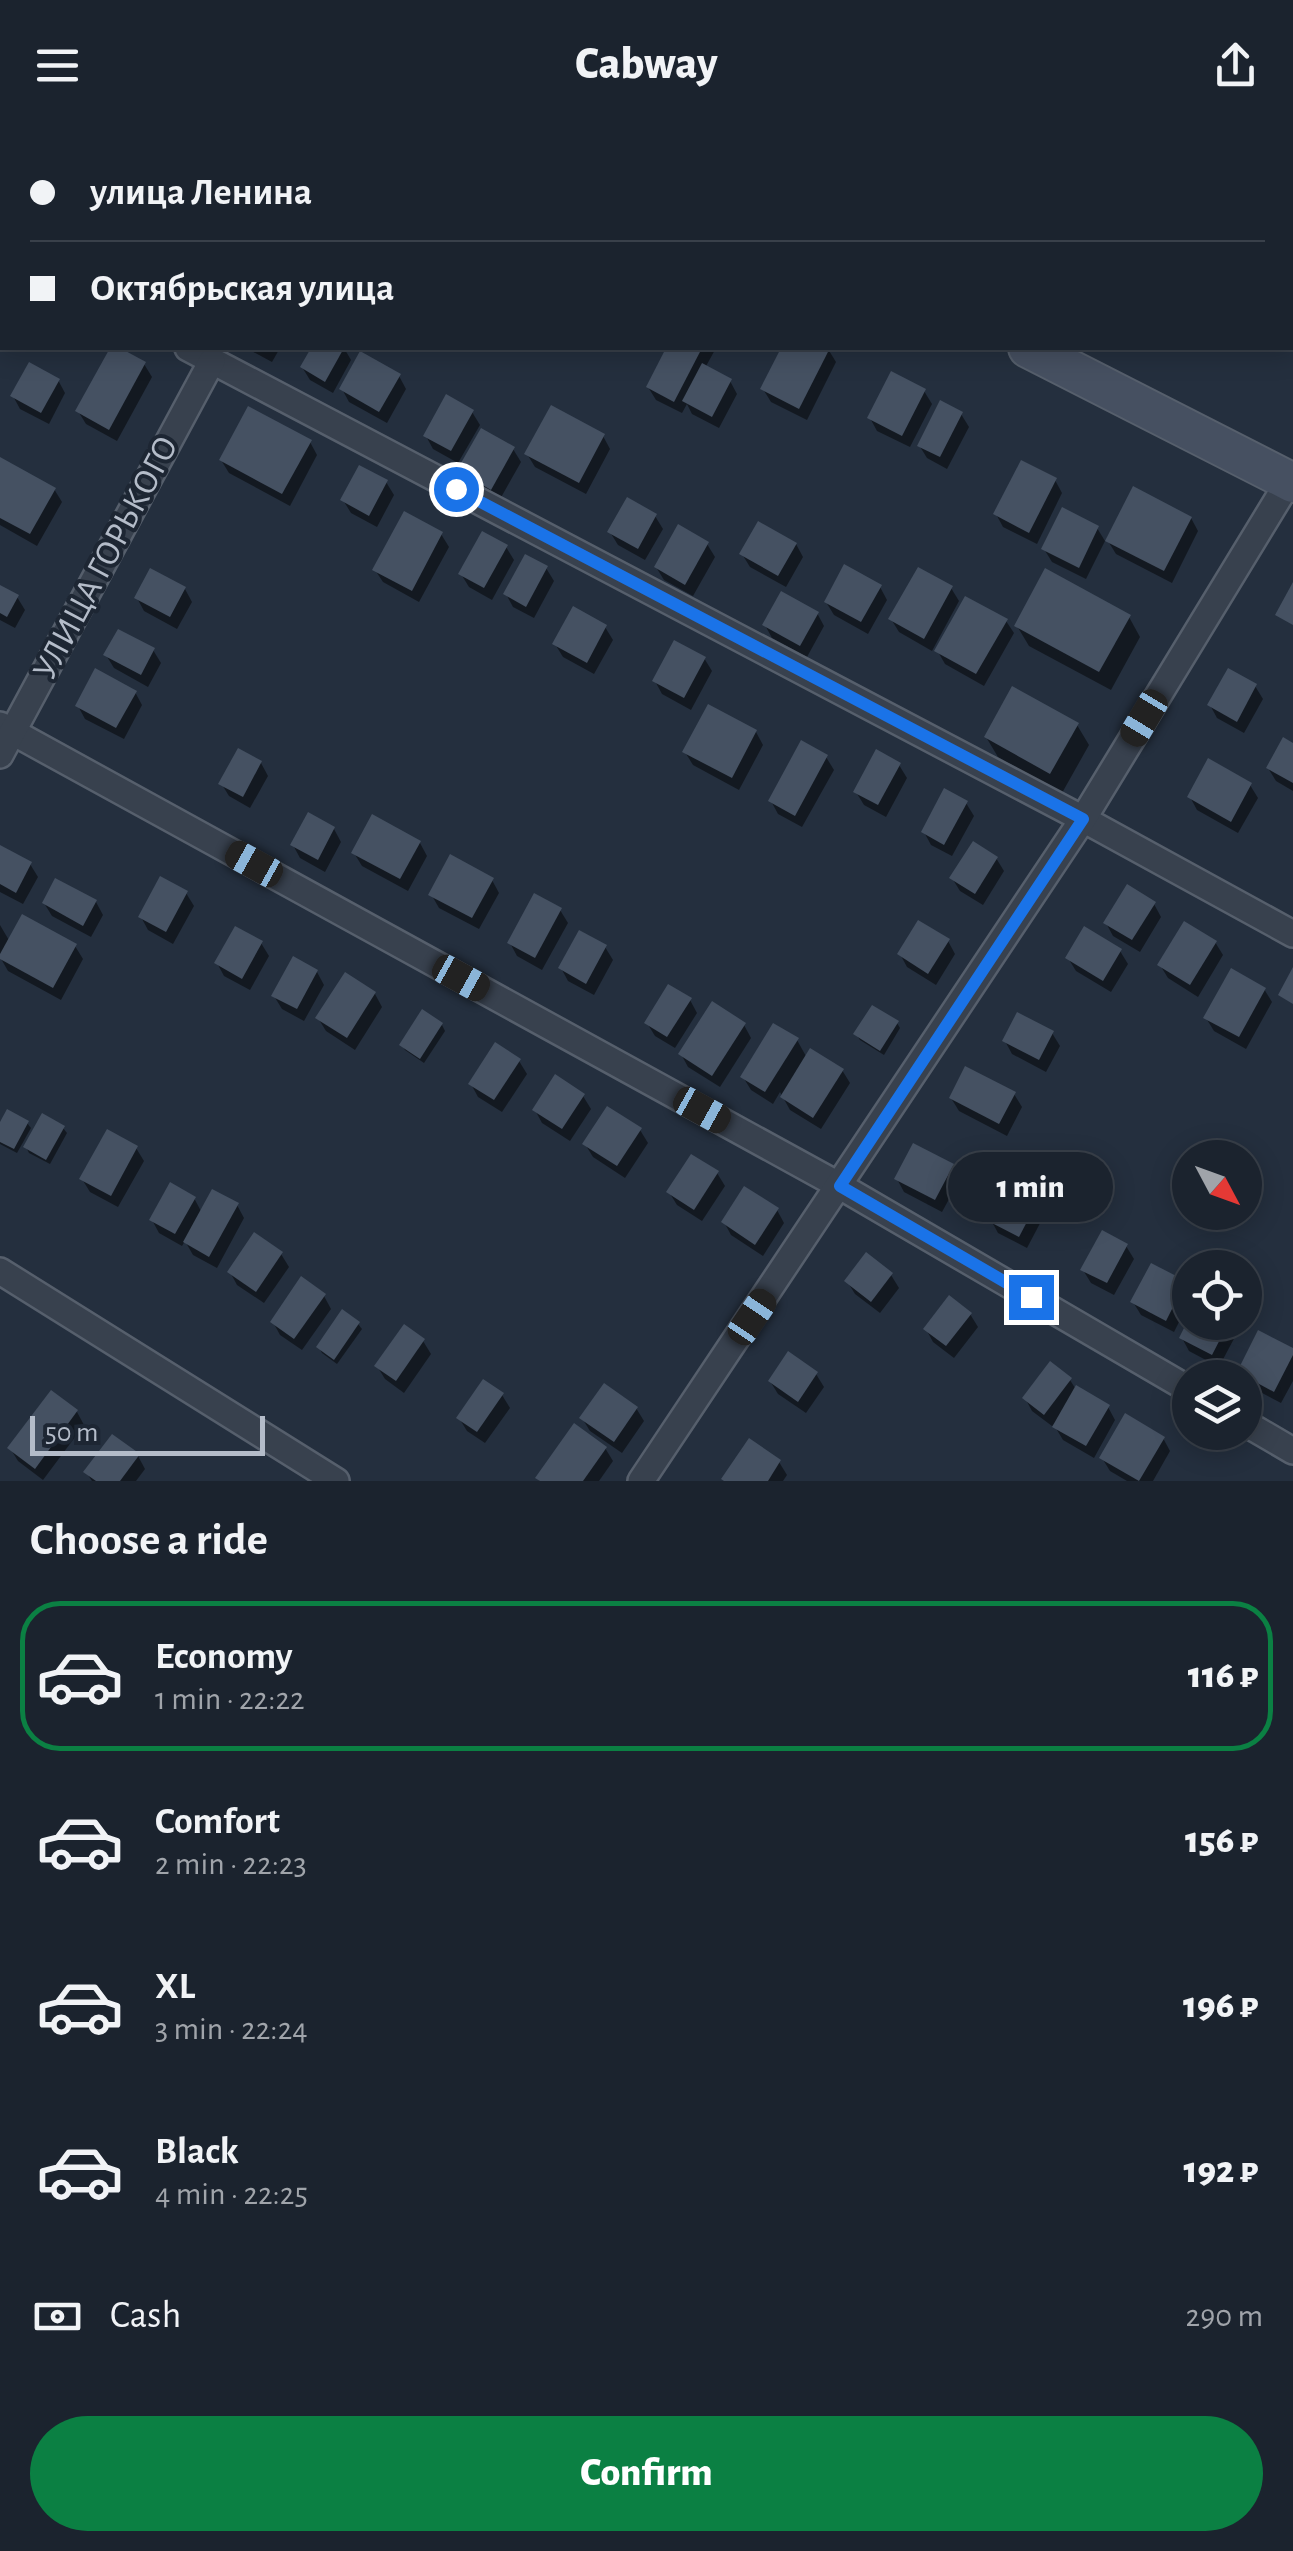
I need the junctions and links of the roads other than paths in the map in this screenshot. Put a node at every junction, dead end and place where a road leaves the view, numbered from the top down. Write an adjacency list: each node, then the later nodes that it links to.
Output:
1 (192, 350): 3 (street)
2 (1032, 350): 4 (main road)
3 (212, 361): 5 (street, УЛИЦА ГОРЬКОГО); 7 (street)
4 (1291, 482): 7 (street)
5 (7, 729): 6 (street, УЛИЦА ГОРЬКОГО); 9 (street)
6 (0, 755)
7 (1083, 819): 8 (street); 9 (street)
8 (1293, 934)
9 (840, 1186): 11 (street); 15 (street)
10 (0, 1271): 14 (street)
11 (1172, 1380)
12 (1262, 1432): 13 (street)
13 (1293, 1451)
14 (336, 1481)
15 (641, 1481)

